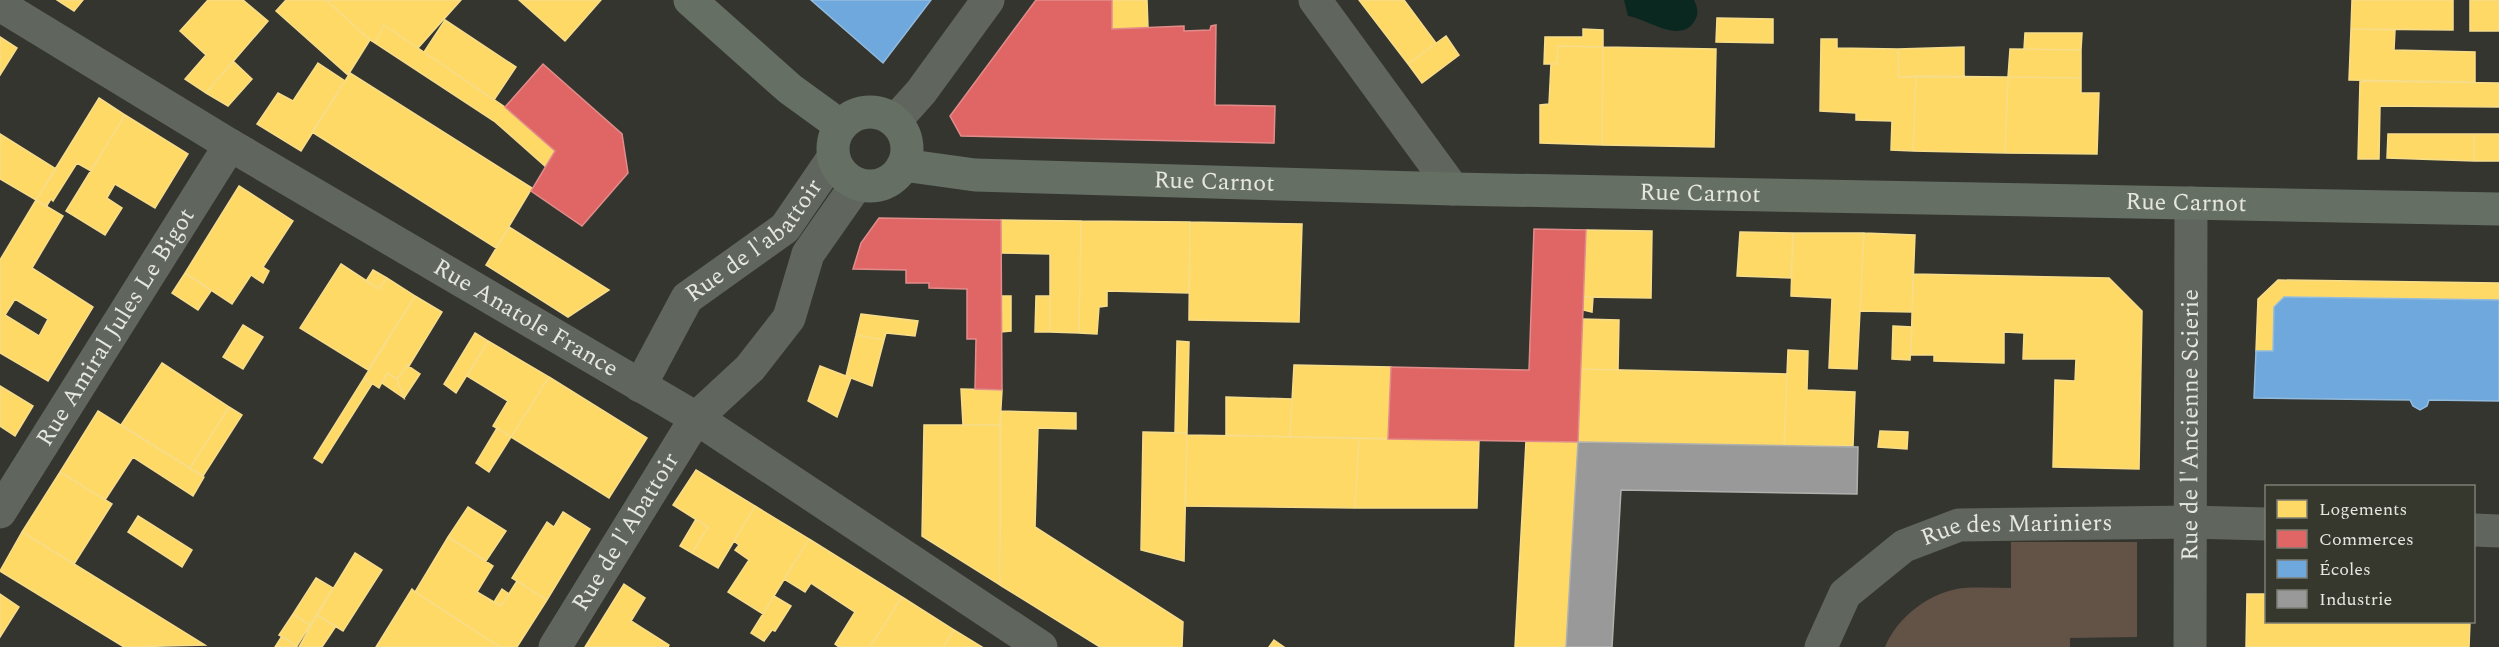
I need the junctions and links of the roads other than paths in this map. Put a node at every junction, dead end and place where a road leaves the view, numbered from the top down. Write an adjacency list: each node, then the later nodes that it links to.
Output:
1 (690, 0): 6 (main road)
2 (988, 0): 5 (street)
3 (1315, 0): 11 (street)
4 (0, 5): 7 (street, Rue Anatole France)
5 (894, 121): 6 (main road); 9 (main road)
6 (841, 126): 8 (main road)
7 (230, 145): 14 (street, Rue Anatole France); 16 (street, Rue Amiral Jules Le Bigot)
8 (833, 158): 10 (main road); 14 (street, Rue de l'abattoir)
9 (903, 165): 10 (main road); 11 (main road, Rue Carnot)
10 (857, 184): 15 (street, Rue de l'abattoir)
11 (1453, 189): 12 (main road, Rue Carnot)
12 (2191, 202): 13 (main road, Rue Carnot); 17 (street, Rue de l'Ancienne Scierie)
13 (2499, 209)
14 (640, 386): 15 (street, Rue Anatole France)
15 (696, 418): 22 (street, Rue de l'Abattoir); 23 (street, Rue Anatole France)
16 (0, 512)
17 (2190, 522): 18 (street, Rue des Mariniers); 21 (street, Rue de l'Ancienne Scierie); 24 (street, Rue des Mariniers)
18 (2265, 524)
19 (2475, 530): 20 (street)
20 (2499, 531)
21 (2190, 644)
22 (555, 647)
23 (1041, 647)
24 (1821, 647)

